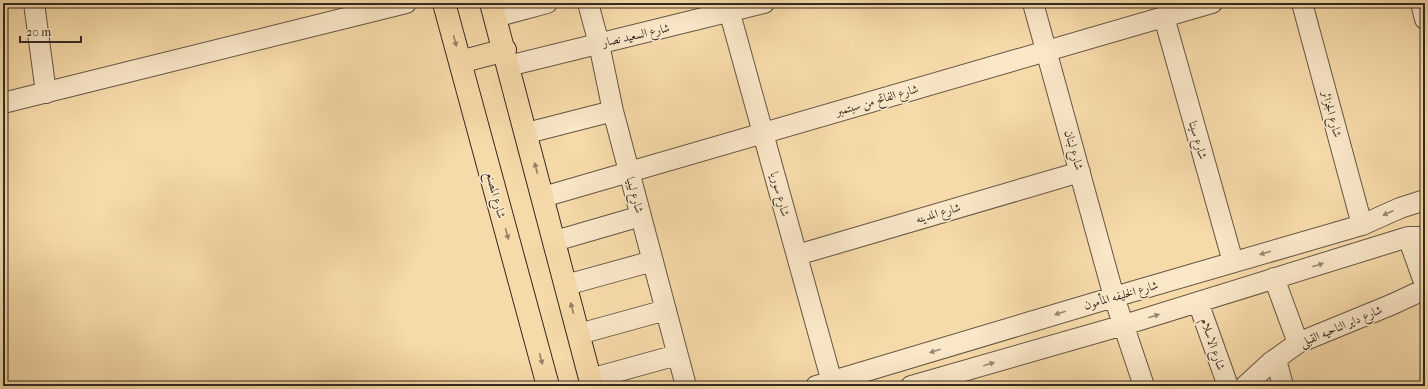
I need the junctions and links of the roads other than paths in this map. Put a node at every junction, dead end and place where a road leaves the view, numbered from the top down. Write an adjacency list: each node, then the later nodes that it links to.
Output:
1 (34, 3): 19 (street)
2 (406, 3): 19 (street)
3 (444, 3): 18 (main road, شارع المصنع, one-way to 18)
4 (548, 3): 12 (street)
5 (588, 3): 15 (street, شارع ليبيا)
6 (764, 3): 11 (street, شارع السعيد نصار)
7 (1033, 3): 16 (street, شارع لبنان)
8 (1212, 3): 13 (street, شارع الفاتح من سبتمبر)
9 (1302, 3): 29 (street, شارع الجزائر)
10 (1421, 3): 14 (street)
11 (728, 8): 15 (street, شارع السعيد نصار); 23 (street, شارع سوريا)
12 (493, 10): 17 (main road)
13 (1164, 17): 16 (street, شارع الفاتح من سبتمبر); 34 (street, شارع سينا)
14 (1425, 18)
15 (599, 44): 17 (street, شارع السعيد نصار); 21 (street, شارع ليبيا)
16 (1046, 51): 23 (street, شارع الفاتح من سبتمبر); 25 (street, شارع لبنان)
17 (506, 58): 18 (main road); 22 (main road)
18 (460, 62): 49 (main road, شارع المصنع, one-way to 49)
19 (46, 93): 20 (street)
20 (3, 104)
21 (613, 111): 22 (street); 24 (street, شارع ليبيا)
22 (527, 133): 26 (main road, one-way to 22)
23 (763, 133): 24 (street, شارع الفاتح من سبتمبر); 32 (street, شارع سوريا)
24 (629, 172): 26 (street, شارع الفاتح من سبتمبر); 28 (street, شارع ليبيا)
25 (1080, 172): 32 (street, شارع المدينه); 39 (street, شارع لبنان)
26 (543, 197): 31 (main road)
27 (1425, 200): 29 (street, شارع الخليفه المأمون, one-way to 29)
28 (641, 216): 31 (street); 33 (street, شارع ليبيا)
29 (1362, 225): 34 (street, شارع الخليفه المأمون, one-way to 34)
30 (1417, 237): 35 (street, one-way to 30); 36 (street)
31 (555, 242): 37 (main road)
32 (797, 255): 48 (street, شارع سوريا)
33 (653, 261): 37 (street); 41 (street, شارع ليبيا)
34 (1233, 262): 39 (street, شارع الخليفه المأمون)
35 (1274, 278): 40 (street); 44 (street)
36 (1425, 285)
37 (566, 286): 43 (main road, one-way to 37)
38 (1425, 289): 44 (street, شارع داير الناحيه القبلى)
39 (1114, 296): 42 (street, شارع لبنان); 48 (street, شارع الخليفه المأمون, one-way to 48)
40 (1198, 302): 42 (street, one-way to 40); 53 (street, شارع الاسلام)
41 (666, 310): 43 (street); 45 (street, شارع ليبيا)
42 (1124, 325): 51 (street, one-way to 42); 52 (street, شارع لبنان)
43 (579, 334): 47 (main road)
44 (1298, 343): 46 (street, شارع داير الناحيه القبلى)
45 (677, 355): 47 (street); 50 (street, شارع ليبيا)
46 (1276, 359): 54 (street, شارع داير الناحيه القبلى); 55 (street)
47 (591, 383)
48 (827, 385)
49 (548, 386)
50 (686, 386)
51 (911, 386)
52 (1144, 386)
53 (1228, 386)
54 (1245, 386)
55 (1282, 386)

